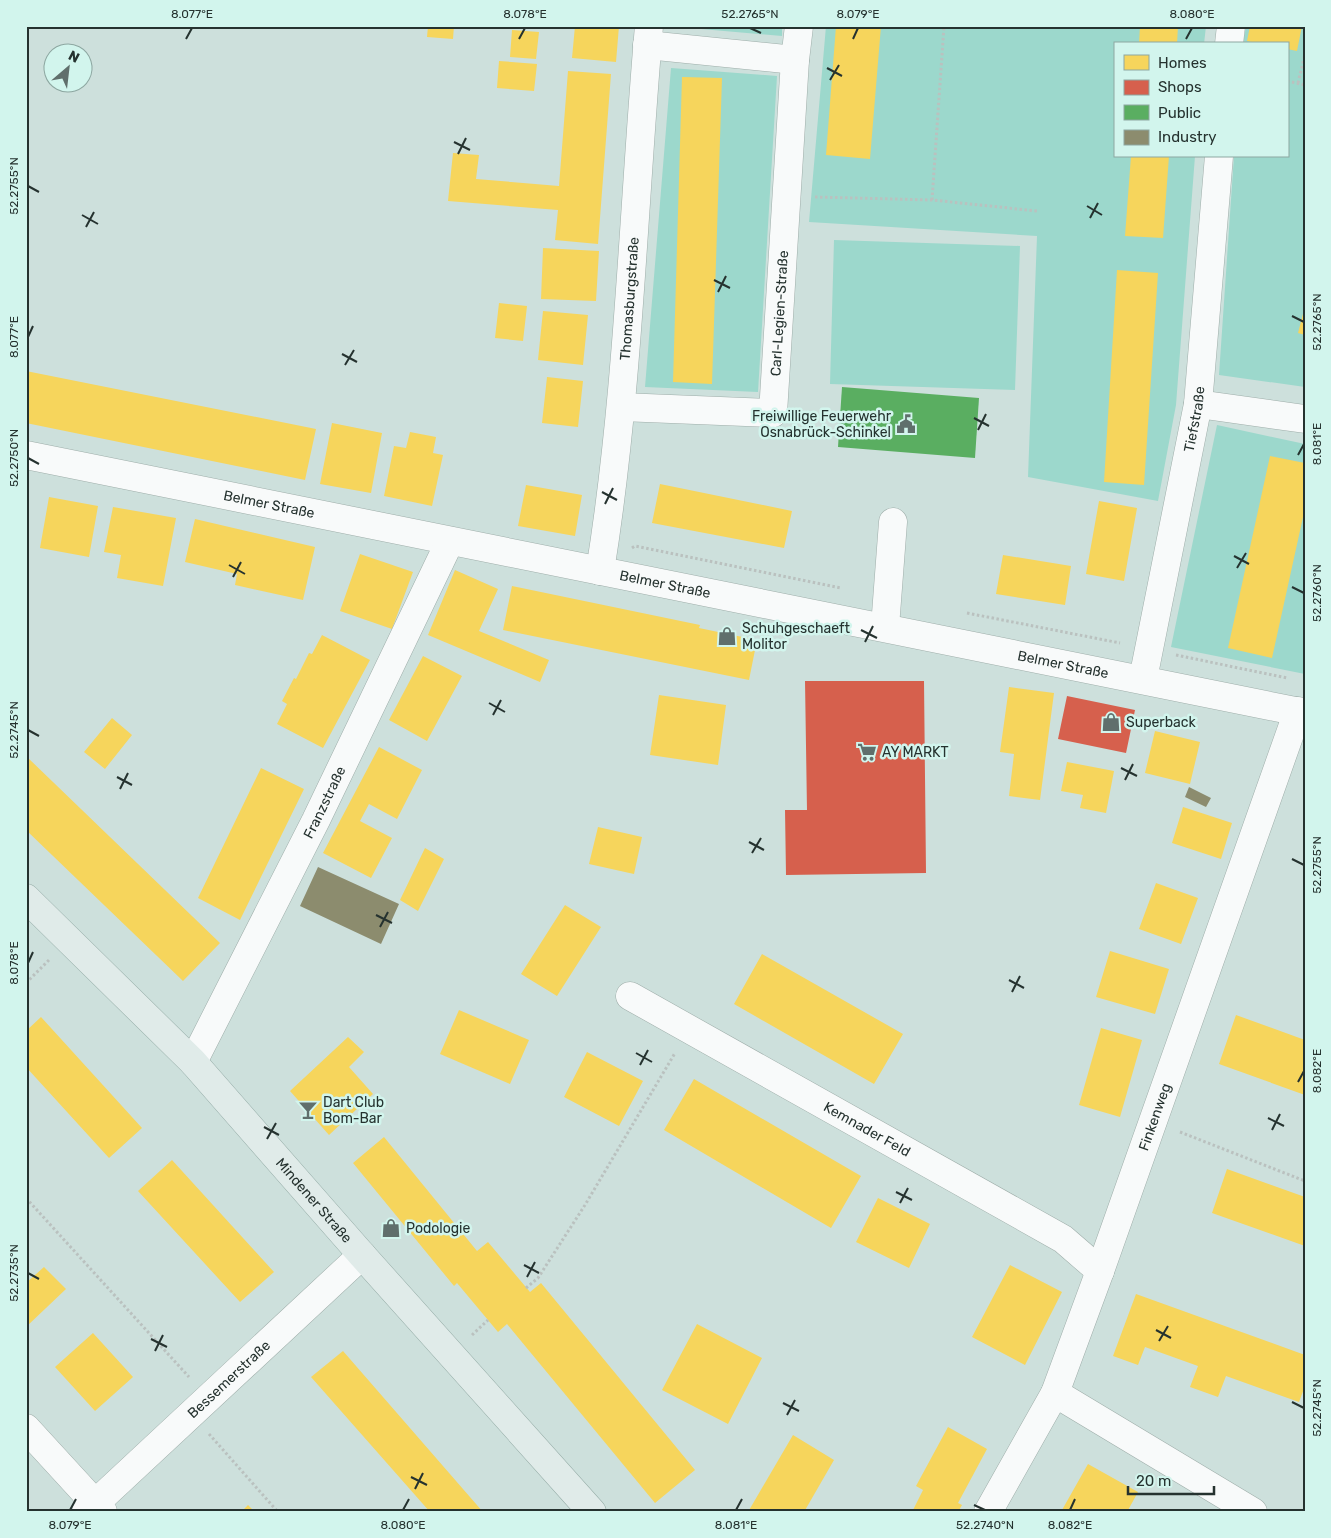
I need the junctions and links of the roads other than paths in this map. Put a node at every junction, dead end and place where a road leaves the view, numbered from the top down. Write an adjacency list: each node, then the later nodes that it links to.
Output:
1 (799, 26): 5 (street, Carl-Legien-Straße)
2 (1231, 26): 4 (street)
3 (648, 36): 5 (street); 8 (street, Thomasburgstraße)
4 (1230, 42)
5 (795, 60): 8 (street, Carl-Legien-Straße)
6 (1219, 158): 7 (street, Tiefstraße)
7 (1198, 404): 9 (street); 15 (street, Tiefstraße)
8 (621, 407): 13 (street, Thomasburgstraße)
9 (1305, 419)
10 (26, 456): 12 (street, Belmer Straße)
11 (893, 522): 14 (street)
12 (450, 541): 13 (street, Belmer Straße); 19 (street, Franzstraße)
13 (600, 571): 14 (street, Belmer Straße)
14 (885, 627): 15 (street, Belmer Straße)
15 (1143, 679): 16 (street, Belmer Straße)
16 (1301, 712): 21 (street, Finkenweg)
17 (26, 898): 19 (main road, Mindener Straße)
18 (630, 996): 21 (street, Kemnader Feld)
19 (193, 1062): 20 (main road, Mindener Straße)
20 (362, 1255): 24 (street, Bessemerstraße); 25 (main road, Mindener Straße)
21 (1100, 1271): 22 (street, Finkenweg)
22 (1055, 1393): 26 (street, Finkenweg); 27 (street)
23 (26, 1428): 24 (street, Bessemerstraße)
24 (95, 1509)
25 (592, 1512)
26 (988, 1512)
27 (1253, 1512)

